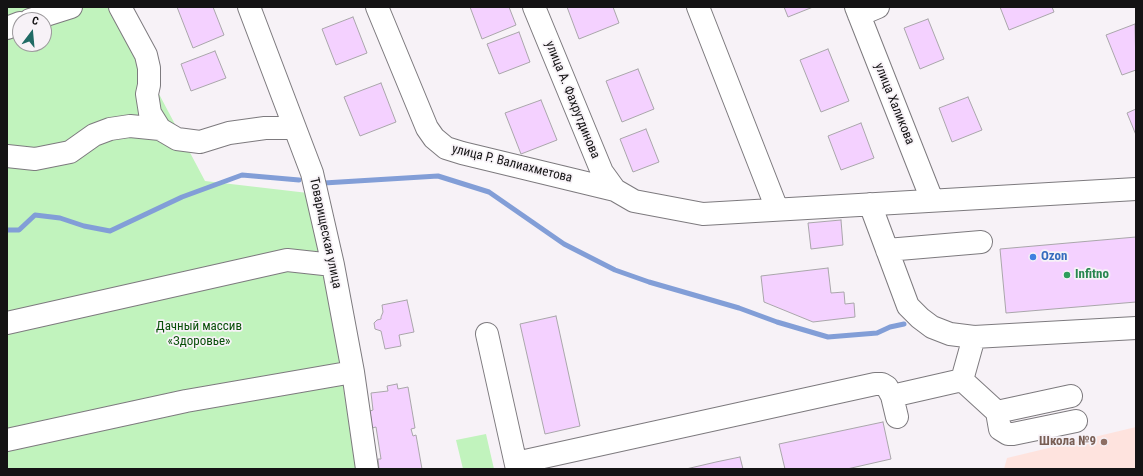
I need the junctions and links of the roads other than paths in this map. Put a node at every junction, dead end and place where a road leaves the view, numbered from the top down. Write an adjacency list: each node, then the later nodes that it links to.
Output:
1 (70, 7): 8 (street)
2 (120, 7): 10 (street)
3 (249, 7): 9 (street, Товарищеская улица)
4 (376, 7): 13 (street, улица Р. Валиахметова)
5 (534, 7): 13 (street, улица А. Фахрутдинова)
6 (698, 7): 16 (street)
7 (864, 10): 14 (street, улица Халикова)
8 (52, 13)
9 (295, 128): 10 (street); 19 (street, Товарищеская улица)
10 (160, 129): 11 (street)
11 (7, 156)
12 (1136, 189): 14 (street)
13 (616, 190): 16 (street)
14 (932, 200): 15 (street)
15 (870, 204): 16 (street); 18 (street)
16 (778, 209)
17 (981, 242): 18 (street)
18 (888, 250): 23 (street)
19 (333, 265): 20 (street); 24 (street, Товарищеская улица)
20 (7, 323)
21 (1136, 328): 23 (street)
22 (487, 334): 32 (street)
23 (974, 337): 25 (street)
24 (353, 372): 31 (street); 33 (street, Товарищеская улица)
25 (962, 380): 26 (street); 28 (street)
26 (892, 396): 29 (street); 32 (street)
27 (1071, 396): 28 (street)
28 (997, 412): 30 (street)
29 (897, 417)
30 (1076, 421)
31 (7, 440)
32 (516, 466)
33 (367, 469)

